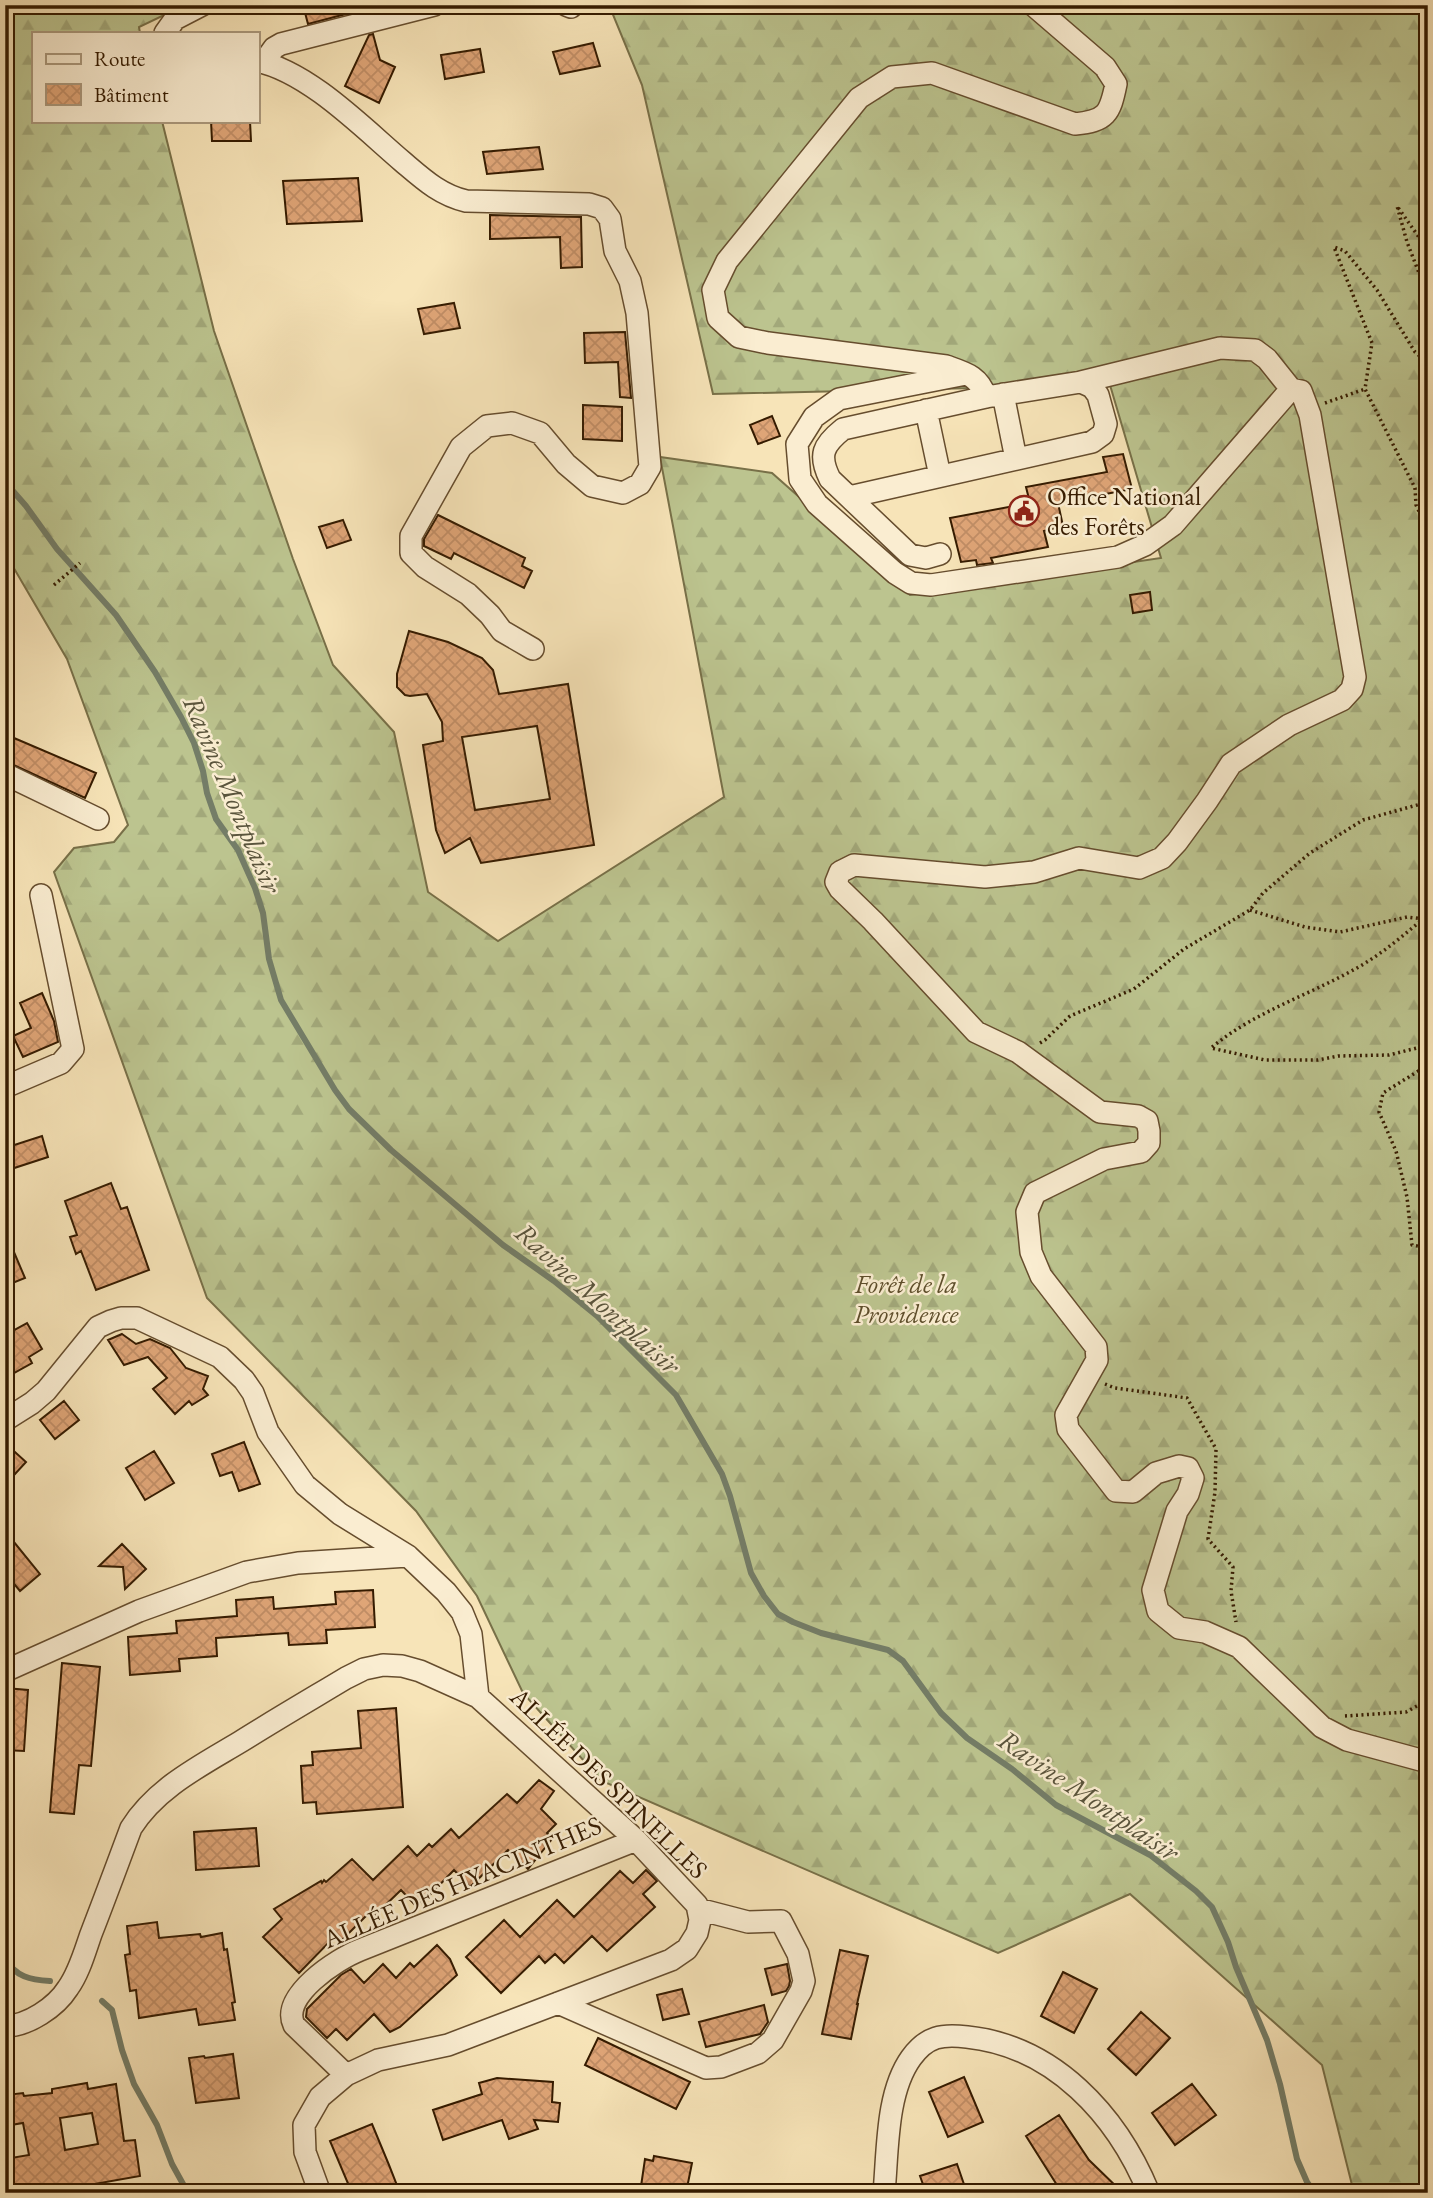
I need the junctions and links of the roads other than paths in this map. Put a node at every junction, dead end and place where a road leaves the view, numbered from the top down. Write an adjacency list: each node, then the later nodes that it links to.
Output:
1 (202, 5): 4 (street)
2 (434, 5): 5 (street)
3 (1032, 5): 6 (street)
4 (166, 32)
5 (260, 62): 15 (street)
6 (966, 374): 8 (street); 9 (street)
7 (1081, 382): 8 (street); 9 (street); 11 (street)
8 (1291, 388): 24 (street)
9 (994, 395): 10 (street); 11 (street)
10 (926, 410): 12 (street); 13 (street)
11 (1016, 459): 12 (street)
12 (940, 476): 13 (street)
13 (849, 497): 14 (street)
14 (940, 554)
15 (533, 649)
16 (5, 774): 17 (street)
17 (98, 819)
18 (41, 895): 19 (street)
19 (5, 1087)
20 (5, 1420): 21 (street, ALLÉE DES SPINELLES)
21 (408, 1556): 22 (street); 23 (street, ALLÉE DES SPINELLES)
22 (5, 1671)
23 (478, 1697): 25 (street, ALLÉE DES SPINELLES); 28 (street)
24 (1428, 1762)
25 (636, 1840): 26 (street, ALLÉE DES SPINELLES); 29 (street, ALLÉE DES HYACINTHES)
26 (698, 1909): 27 (street, ALLÉE DES SPINELLES); 27 (street)
27 (558, 2003): 29 (street, ALLÉE DES SPINELLES)
28 (5, 2026)
29 (346, 2075): 30 (street, ALLÉE DES SPINELLES)
30 (320, 2193)
31 (884, 2193): 32 (street)
32 (1149, 2193)

